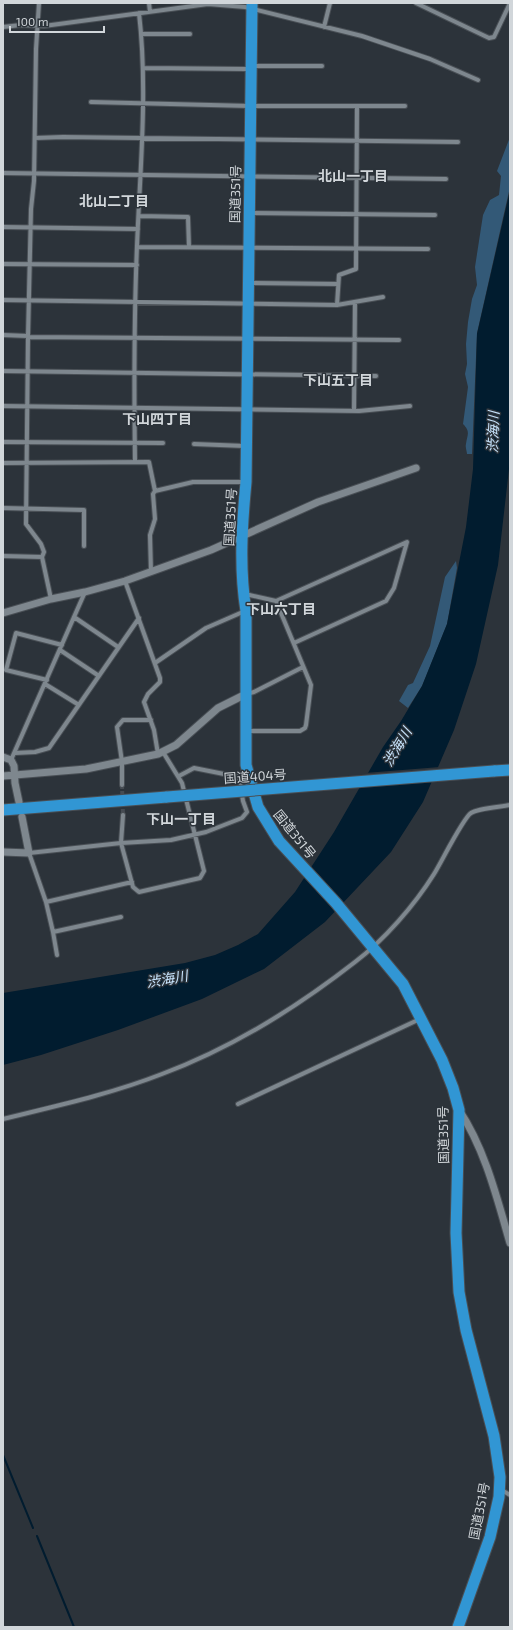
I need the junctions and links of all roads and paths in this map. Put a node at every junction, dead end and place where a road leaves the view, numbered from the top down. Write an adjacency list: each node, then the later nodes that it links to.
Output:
1 (39, 3): 9 (street)
2 (149, 3): 7 (street)
3 (330, 3): 11 (street)
4 (416, 3): 5 (street)
5 (510, 3)
6 (252, 6): 7 (street); 11 (street); 16 (highway, 国道351号)
7 (150, 12): 8 (street)
8 (139, 13): 9 (street); 12 (street)
9 (38, 25): 10 (street); 23 (street)
10 (3, 27)
11 (324, 27): 17 (street)
12 (142, 34): 13 (street); 15 (street)
13 (190, 34)
14 (322, 66): 16 (street)
15 (143, 68): 16 (street); 19 (street)
16 (251, 69): 20 (highway, 国道351号)
17 (478, 80)
18 (91, 102): 19 (street)
19 (143, 103): 20 (street); 24 (street)
20 (250, 106): 21 (street); 25 (highway, 国道351号)
21 (357, 106): 22 (street); 26 (street)
22 (405, 106)
23 (35, 138): 24 (street); 29 (street)
24 (142, 139): 25 (street); 30 (street)
25 (250, 140): 26 (street); 31 (highway, 国道351号)
26 (357, 142): 27 (street); 32 (street)
27 (458, 142)
28 (3, 174): 29 (street)
29 (34, 174): 30 (street); 39 (street)
30 (142, 175): 31 (street); 37 (street)
31 (249, 177): 32 (street); 34 (highway, 国道351号)
32 (356, 177): 33 (street); 35 (street)
33 (446, 178)
34 (248, 213): 35 (street); 43 (highway, 国道351号)
35 (356, 215): 36 (street); 45 (street)
36 (435, 215)
37 (139, 216): 40 (street); 42 (street)
38 (3, 227): 39 (street)
39 (31, 228): 40 (street); 47 (street)
40 (138, 229): 41 (street)
41 (137, 247): 42 (street); 48 (street)
42 (189, 247): 43 (street)
43 (249, 249): 45 (street); 49 (highway, 国道351号)
44 (428, 249): 45 (street)
45 (356, 250): 50 (street)
46 (3, 264): 47 (street)
47 (30, 264): 48 (street); 53 (street)
48 (136, 265): 54 (street)
49 (248, 283): 50 (street); 56 (highway, 国道351号)
50 (338, 284): 57 (street)
51 (383, 298): 55 (street)
52 (3, 300): 53 (street)
53 (30, 300): 54 (street); 59 (street)
54 (136, 302): 56 (street); 60 (street)
55 (355, 302): 57 (street); 62 (street)
56 (248, 303): 57 (street); 61 (highway, 国道351号)
57 (337, 305)
58 (3, 336): 59 (street)
59 (28, 336): 60 (street); 65 (street)
60 (136, 338): 61 (street); 66 (street)
61 (248, 339): 62 (street); 67 (highway, 国道351号)
62 (354, 339): 63 (street); 68 (street)
63 (399, 340)
64 (3, 371): 65 (street)
65 (28, 372): 66 (street); 71 (street)
66 (135, 373): 67 (street); 73 (street)
67 (246, 374): 68 (street); 74 (highway, 国道351号)
68 (354, 375): 69 (street); 75 (street)
69 (376, 376)
70 (3, 406): 71 (street)
71 (28, 406): 73 (street); 77 (street)
72 (410, 406): 75 (street)
73 (134, 408): 74 (street); 78 (street)
74 (246, 409): 75 (street); 81 (highway, 国道351号)
75 (354, 410)
76 (3, 442): 77 (street)
77 (27, 442): 78 (street); 83 (street)
78 (135, 443): 79 (street); 82 (street)
79 (163, 443)
80 (194, 444): 81 (street)
81 (246, 446): 86 (highway, 国道351号)
82 (135, 461): 83 (street); 87 (street)
83 (28, 462): 84 (street); 89 (street)
84 (3, 463)
85 (416, 468): 90 (street)
86 (246, 482): 87 (street); 90 (highway, 国道351号)
87 (155, 491): 94 (street)
88 (3, 508): 89 (street)
89 (27, 509): 91 (street); 93 (street)
90 (242, 536): 94 (street); 97 (highway, 国道351号)
91 (84, 546)
92 (3, 556): 93 (street)
93 (42, 557): 98 (street)
94 (151, 572): 95 (street)
95 (125, 581): 96 (street); 103 (street)
96 (85, 592): 98 (street); 102 (street)
97 (243, 593): 99 (street); 100 (highway, 国道351号)
98 (51, 599): 101 (street)
99 (276, 601): 104 (street); 104 (street)
100 (246, 611): 108 (street); 112 (highway, 国道351号)
101 (3, 613)
102 (74, 617): 105 (street); 106 (street)
103 (139, 618): 106 (street); 108 (street)
104 (294, 643): 109 (street)
105 (62, 644): 107 (street); 111 (street)
106 (118, 648): 110 (street)
107 (60, 650): 110 (street); 111 (street)
108 (155, 663): 114 (street)
109 (303, 667): 112 (street); 115 (street)
110 (99, 676): 113 (street)
111 (46, 682): 113 (street); 116 (street)
112 (246, 694): 115 (highway, 国道351号); 117 (street)
113 (79, 705): 116 (street)
114 (151, 720): 117 (street); 120 (street)
115 (246, 731): 121 (highway, 国道351号)
116 (15, 753): 119 (street)
117 (160, 753): 120 (street); 125 (street)
118 (3, 757): 119 (street)
119 (11, 760): 123 (street)
120 (122, 762): 123 (street); 127 (street)
121 (246, 765): 126 (street); 141 (highway, 国道351号)
122 (510, 770): 130 (highway, 国道404号, bridge)
123 (15, 774): 124 (street); 128 (street)
124 (3, 776)
125 (179, 776): 126 (street); 133 (street)
126 (239, 777): 133 (street)
127 (122, 785)
128 (19, 802)
129 (510, 805): 141 (street)
130 (3, 810)
131 (123, 815): 134 (street)
132 (22, 817): 136 (street)
133 (195, 835): 134 (street); 137 (street)
134 (121, 843): 136 (street); 137 (street)
135 (3, 852): 136 (street)
136 (29, 853): 138 (street)
137 (132, 882): 138 (street)
138 (46, 902): 140 (street)
139 (121, 917): 140 (street)
140 (53, 932): 142 (street)
141 (371, 945): 143 (highway, 国道351号); 146 (street)
142 (57, 955)
143 (422, 1018): 144 (street); 145 (highway, 国道351号)
144 (238, 1104)
145 (459, 1110): 147 (street); 148 (highway, 国道351号)
146 (3, 1119)
147 (510, 1244)
148 (499, 1489): 149 (street); 150 (highway, 国道351号)
149 (510, 1495)
150 (458, 1627)

